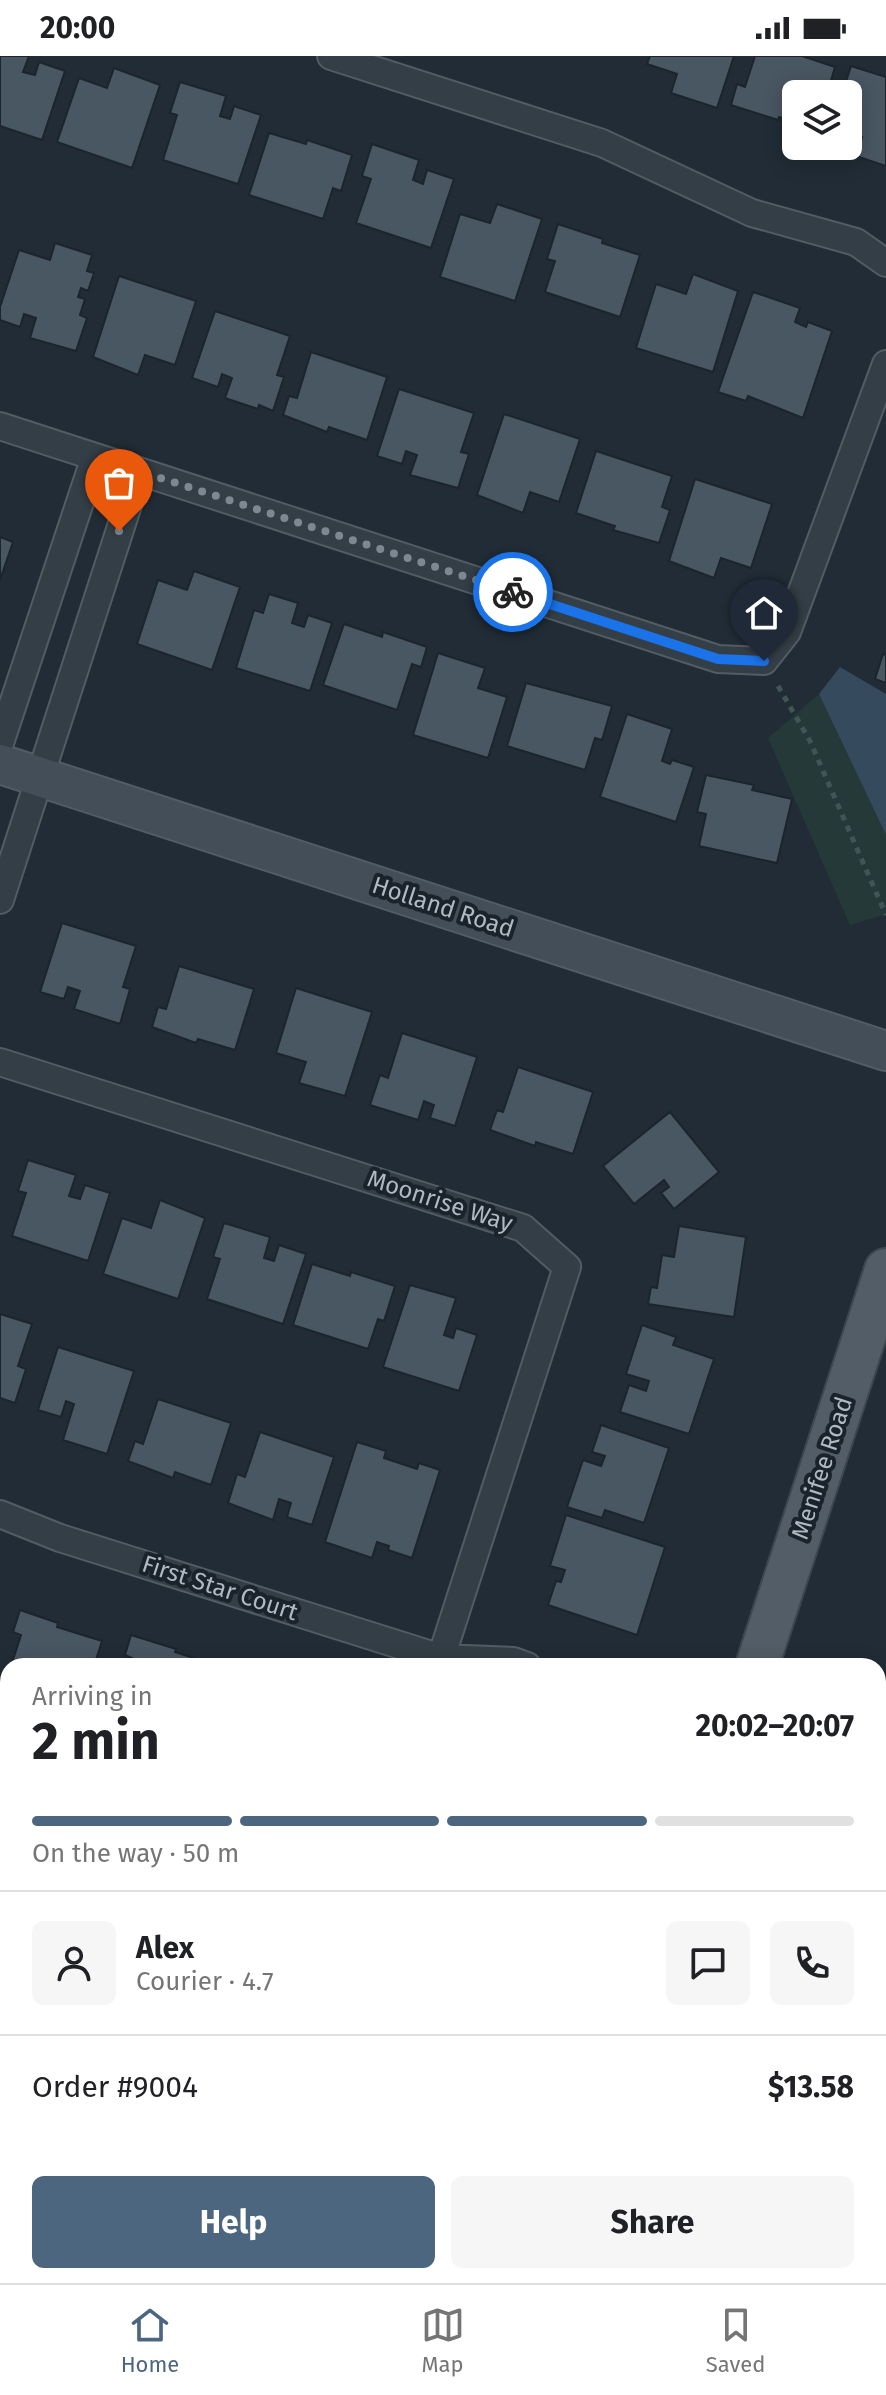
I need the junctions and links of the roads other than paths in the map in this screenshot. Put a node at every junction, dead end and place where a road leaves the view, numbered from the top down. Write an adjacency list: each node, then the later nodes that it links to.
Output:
1 (331, 56): 2 (street)
2 (886, 263)
3 (886, 364): 6 (street)
4 (0, 426): 5 (street)
5 (95, 457): 6 (street); 7 (street)
6 (139, 471): 9 (street)
7 (0, 743)
8 (0, 764): 9 (main road, Holland Road)
9 (39, 777): 10 (street); 11 (main road, Holland Road)
10 (0, 900)
11 (886, 1051)
12 (0, 1062): 16 (street, Moonrise Way)
13 (886, 1270): 17 (main road, Menifee Road)
14 (0, 1514): 15 (street, First Star Court)
15 (435, 1658)
16 (449, 1658)
17 (760, 1658)

